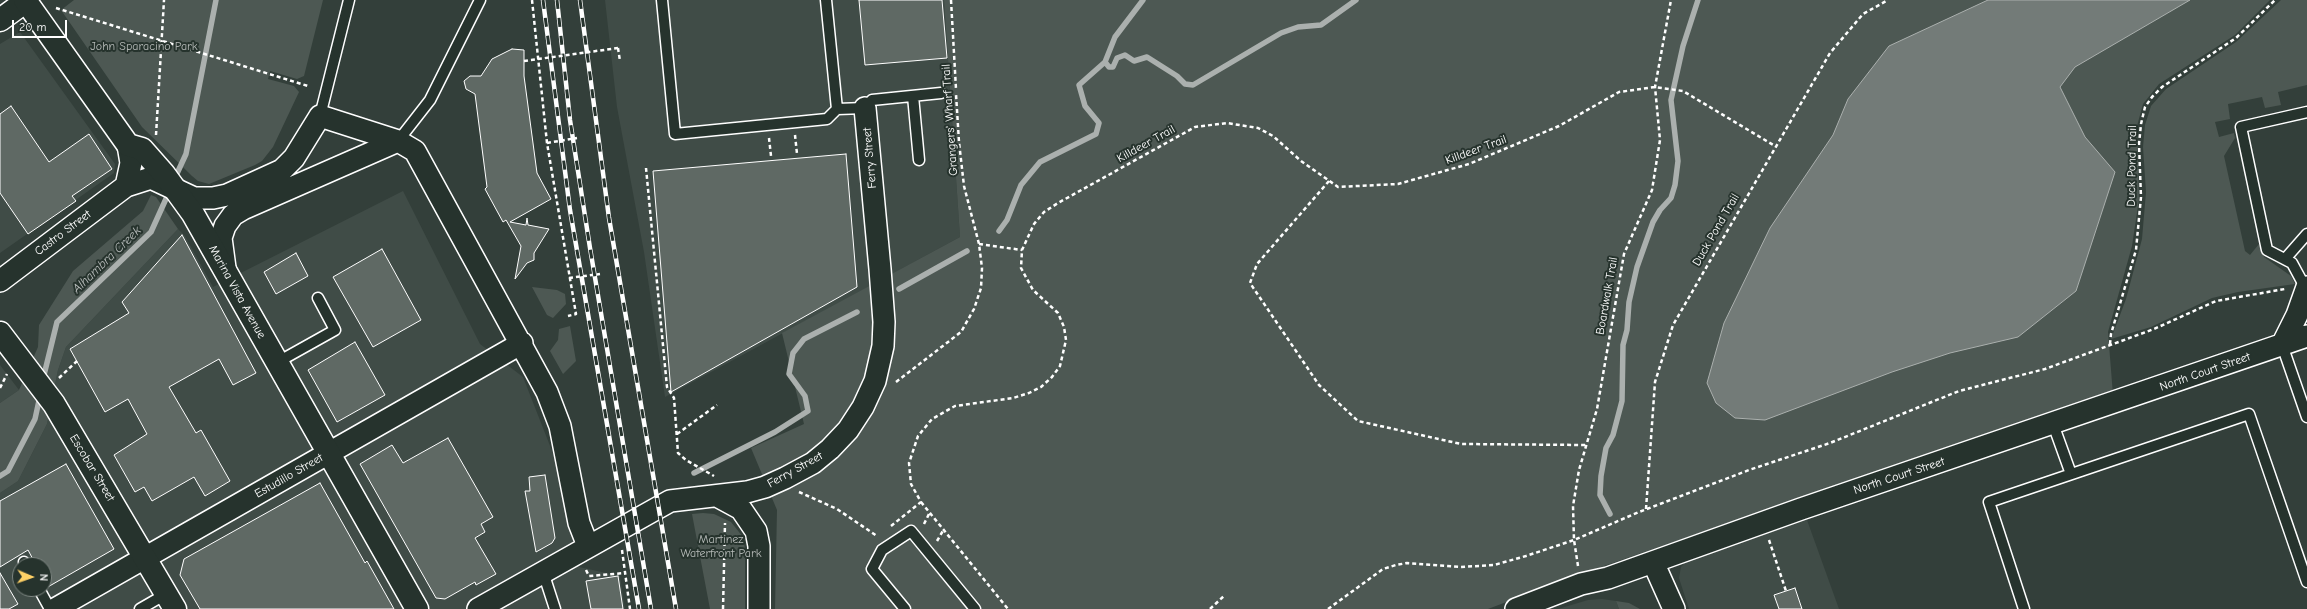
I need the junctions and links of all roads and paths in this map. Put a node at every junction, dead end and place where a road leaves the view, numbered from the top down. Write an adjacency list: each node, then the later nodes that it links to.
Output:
1 (26, 0): 13 (main road); 30 (main road)
2 (164, 0): 14 (path)
3 (349, 0): 24 (lane)
4 (480, 0): 28 (lane)
5 (532, 0): 29 (path)
6 (662, 0): 25 (lane)
7 (826, 0): 22 (lane)
8 (951, 0): 41 (path, Grangers' Wharf Trail)
9 (1671, 0): 18 (path, Boardwalk Trail)
10 (1888, 0): 31 (path, Duck Pond Trail)
11 (2275, 0): 54 (path, Duck Pond Trail)
12 (50, 6): 14 (path)
13 (0, 20)
14 (160, 41): 17 (path); 26 (path)
15 (524, 61): 16 (path, bridge)
16 (620, 61)
17 (308, 86)
18 (1655, 87): 31 (path, Killdeer Trail); 36 (path, Killdeer Trail); 66 (path, Boardwalk Trail)
19 (941, 93): 20 (lane)
20 (913, 96): 21 (lane); 33 (lane)
21 (865, 108): 22 (lane); 71 (street, Ferry Street)
22 (837, 109): 25 (lane)
23 (2307, 112): 43 (lane)
24 (320, 116): 28 (street); 38 (street); 39 (street)
25 (794, 123): 32 (path)
26 (156, 136)
27 (577, 138): 29 (path)
28 (398, 141): 38 (street); 53 (street)
29 (547, 143): 46 (path)
30 (128, 146): 35 (main road, Marina Vista Avenue); 37 (street)
31 (1775, 146): 73 (path, Duck Pond Trail)
32 (797, 154)
33 (919, 160)
34 (646, 168): 65 (path)
35 (155, 172): 37 (street, Castro Street); 39 (main road, Marina Vista Avenue)
36 (1329, 180): 42 (path, Killdeer Trail); 66 (path)
37 (126, 186): 47 (street, Castro Street)
38 (291, 189): 44 (street)
39 (187, 201): 44 (main road, Marina Vista Avenue)
40 (2307, 234): 43 (lane)
41 (979, 244): 42 (path); 60 (path, Grangers' Wharf Trail)
42 (1022, 250): 72 (path, Killdeer Trail)
43 (2285, 259): 48 (lane)
44 (225, 268): 57 (main road, Marina Vista Avenue)
45 (600, 274): 46 (path)
46 (569, 278): 50 (path)
47 (0, 281)
48 (2301, 288): 54 (path); 55 (street)
49 (318, 298): 57 (lane)
50 (568, 316)
51 (0, 332): 58 (main road, Escobar Street)
52 (2307, 336): 55 (street, North Court Street)
53 (522, 343): 67 (street, Estudillo Street); 80 (street)
54 (2110, 344): 73 (path)
55 (2282, 345): 63 (lane); 64 (street, North Court Street)
56 (77, 361): 59 (path)
57 (276, 363): 67 (main road, Marina Vista Avenue)
58 (15, 368): 61 (path); 81 (main road, Escobar Street)
59 (59, 378)
60 (892, 384)
61 (0, 388)
62 (717, 405): 65 (path)
63 (2307, 417)
64 (2053, 424): 69 (lane); 75 (street, North Court Street)
65 (677, 434): 68 (path)
66 (1585, 445): 78 (path, Boardwalk Trail)
67 (328, 454): 81 (street, Estudillo Street); 93 (main road, Marina Vista Avenue)
68 (711, 474)
69 (2071, 474): 86 (lane); 106 (lane)
70 (795, 491): 77 (path)
71 (717, 496): 80 (street, Ferry Street); 98 (street)
72 (921, 502): 76 (path); 101 (path, Killdeer Trail)
73 (1646, 509): 78 (path)
74 (726, 521): 97 (path)
75 (1763, 522): 82 (street, North Court Street); 87 (path)
76 (888, 528)
77 (882, 532)
78 (1574, 540): 83 (path, Boardwalk Trail); 103 (path)
79 (623, 544): 85 (path)
80 (586, 556): 84 (street, Ferry Street); 85 (path)
81 (145, 558): 90 (main road, Escobar Street); 91 (street, Estudillo Street)
82 (1653, 562): 104 (street, North Court Street); 105 (street)
83 (1578, 568)
84 (543, 572): 94 (street, Ferry Street); 95 (lane)
85 (625, 573): 96 (path)
86 (2307, 582)
87 (1786, 591)
88 (1225, 595): 102 (path)
89 (46, 597): 91 (lane)
90 (170, 602): 92 (lane)
91 (56, 609)
92 (140, 609)
93 (417, 609)
94 (478, 609)
95 (555, 609)
96 (630, 609)
97 (723, 609)
98 (759, 609)
99 (905, 609): 100 (lane)
100 (975, 609)
101 (1008, 609)
102 (1210, 609)
103 (1328, 609)
104 (1516, 609)
105 (1674, 609)
106 (2024, 609)

